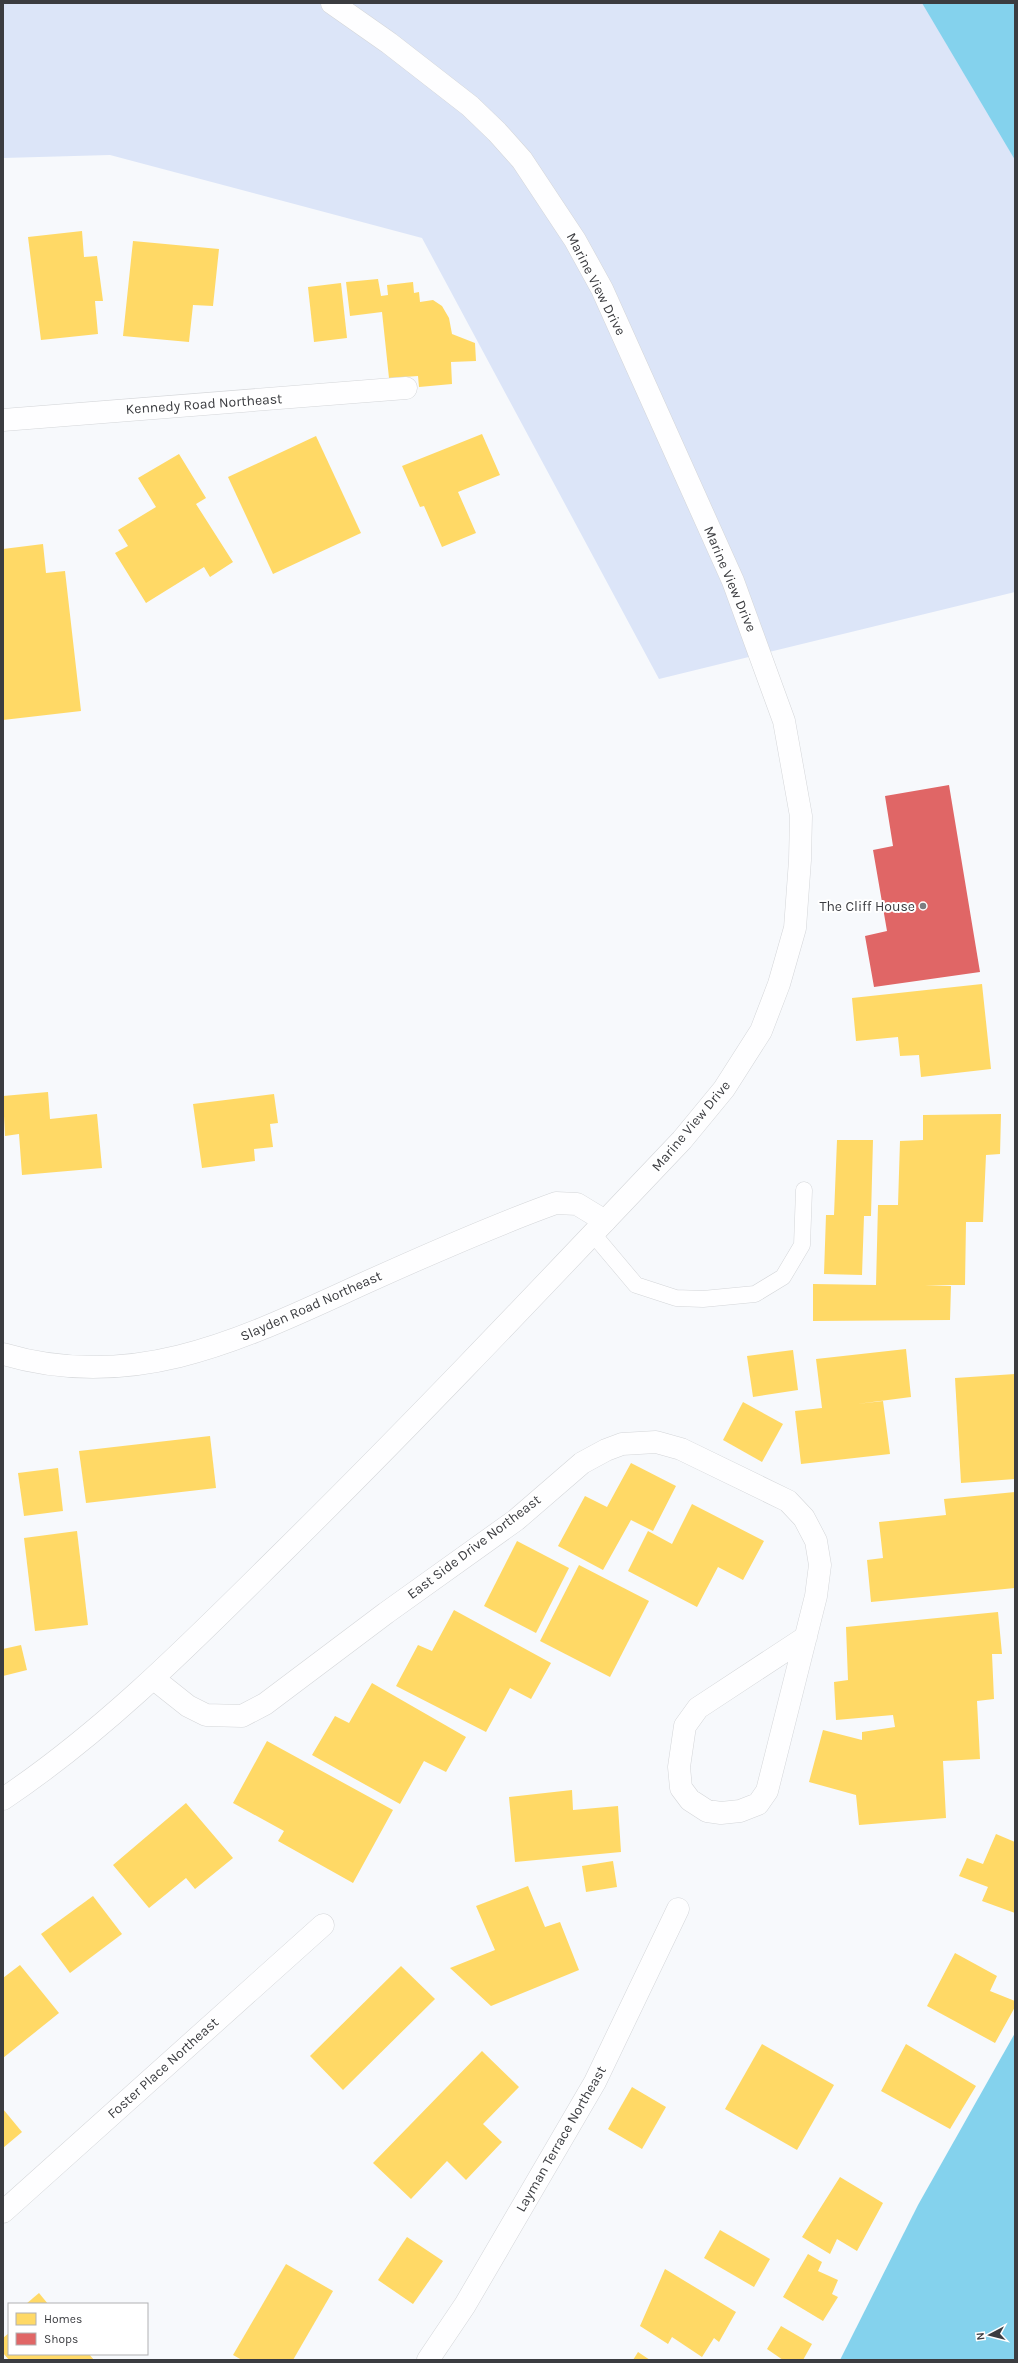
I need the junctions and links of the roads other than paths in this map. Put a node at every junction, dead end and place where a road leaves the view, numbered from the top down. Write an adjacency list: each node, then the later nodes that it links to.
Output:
1 (332, 3): 5 (street, Marine View Drive)
2 (406, 388): 3 (street, Kennedy Road Northeast)
3 (3, 420)
4 (804, 1190): 5 (lane)
5 (599, 1228): 6 (street, Slayden Road Northeast); 8 (street)
6 (3, 1354)
7 (806, 1637): 7 (street, East Side Drive Northeast); 8 (street, East Side Drive Northeast)
8 (154, 1679): 9 (street)
9 (3, 1799)
10 (678, 1909): 13 (street, Layman Terrace Northeast)
11 (323, 1924): 12 (street, Foster Place Northeast)
12 (3, 2212)
13 (428, 2360)

